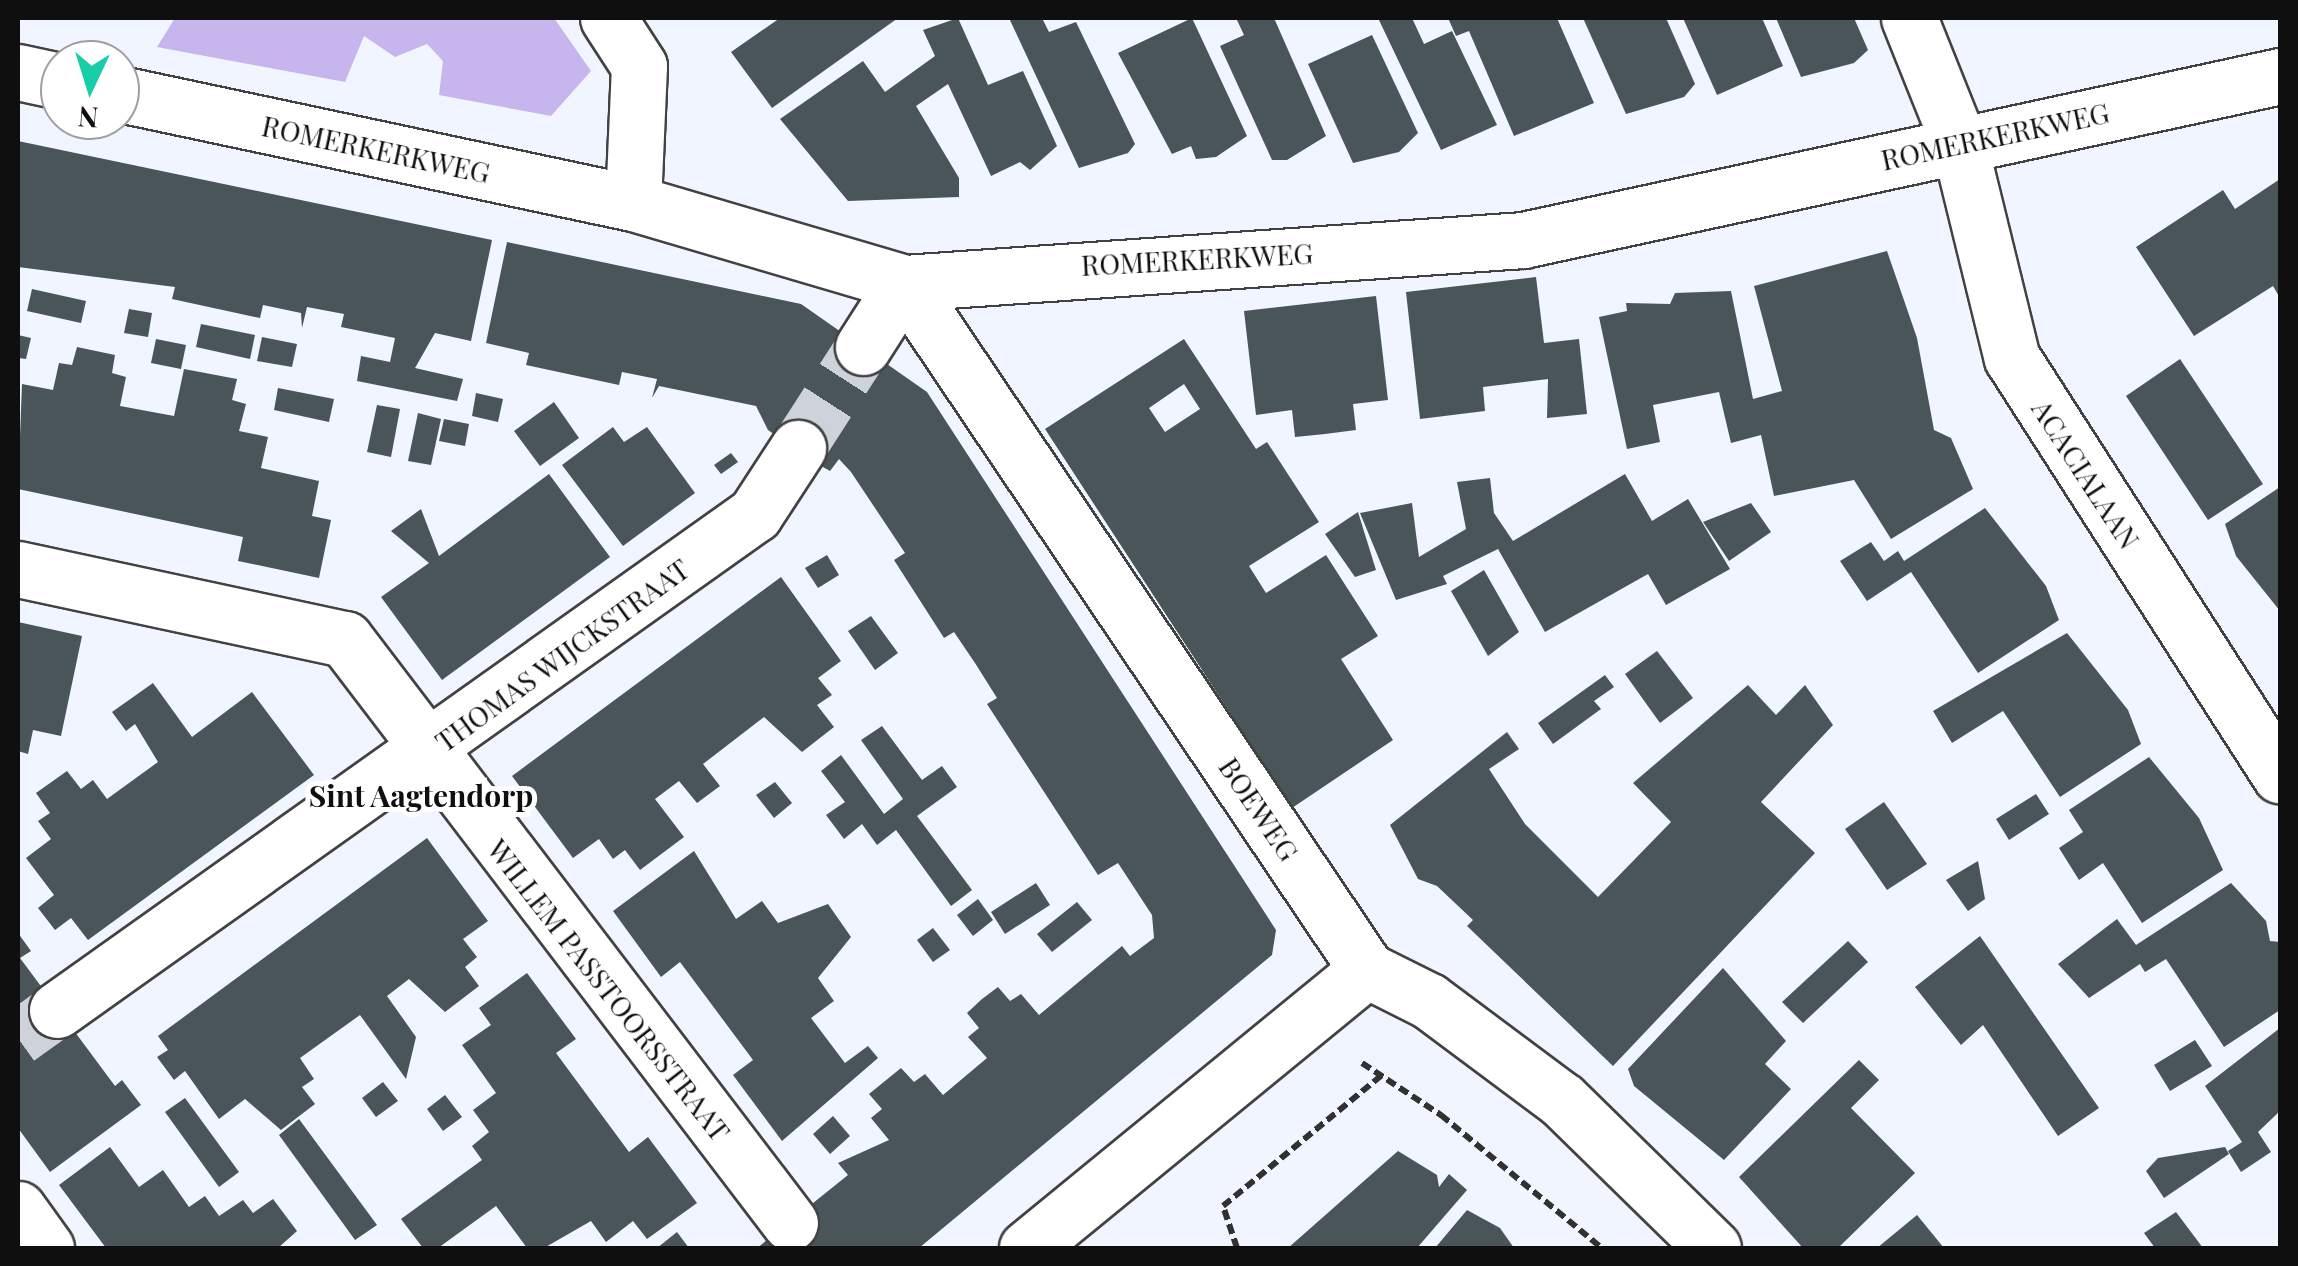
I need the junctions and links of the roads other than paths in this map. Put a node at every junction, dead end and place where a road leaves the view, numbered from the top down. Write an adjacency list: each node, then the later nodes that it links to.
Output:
1 (608, 18): 6 (street)
2 (1909, 18): 5 (street, ACACIALAAN)
3 (2280, 76): 5 (street, ROMERKERKWEG)
4 (140, 98): 6 (street, ROMERKERKWEG)
5 (1958, 143): 7 (street, ROMERKERKWEG); 12 (street, ACACIALAAN)
6 (633, 203): 7 (street, ROMERKERKWEG)
7 (904, 284): 8 (street); 13 (street, BOEWEG)
8 (864, 347)
9 (798, 448): 11 (street, THOMAS WIJCKSTRAAT)
10 (18, 569): 11 (street, WILLEM PASSTOORSSTRAAT)
11 (425, 755): 14 (street, THOMAS WIJCKSTRAAT); 16 (street, WILLEM PASSTOORSSTRAAT)
12 (2280, 775)
13 (1367, 970): 18 (street); 19 (street)
14 (58, 1010)
15 (18, 1208): 17 (street)
16 (790, 1223)
17 (46, 1248)
18 (1027, 1248)
19 (1714, 1248)

